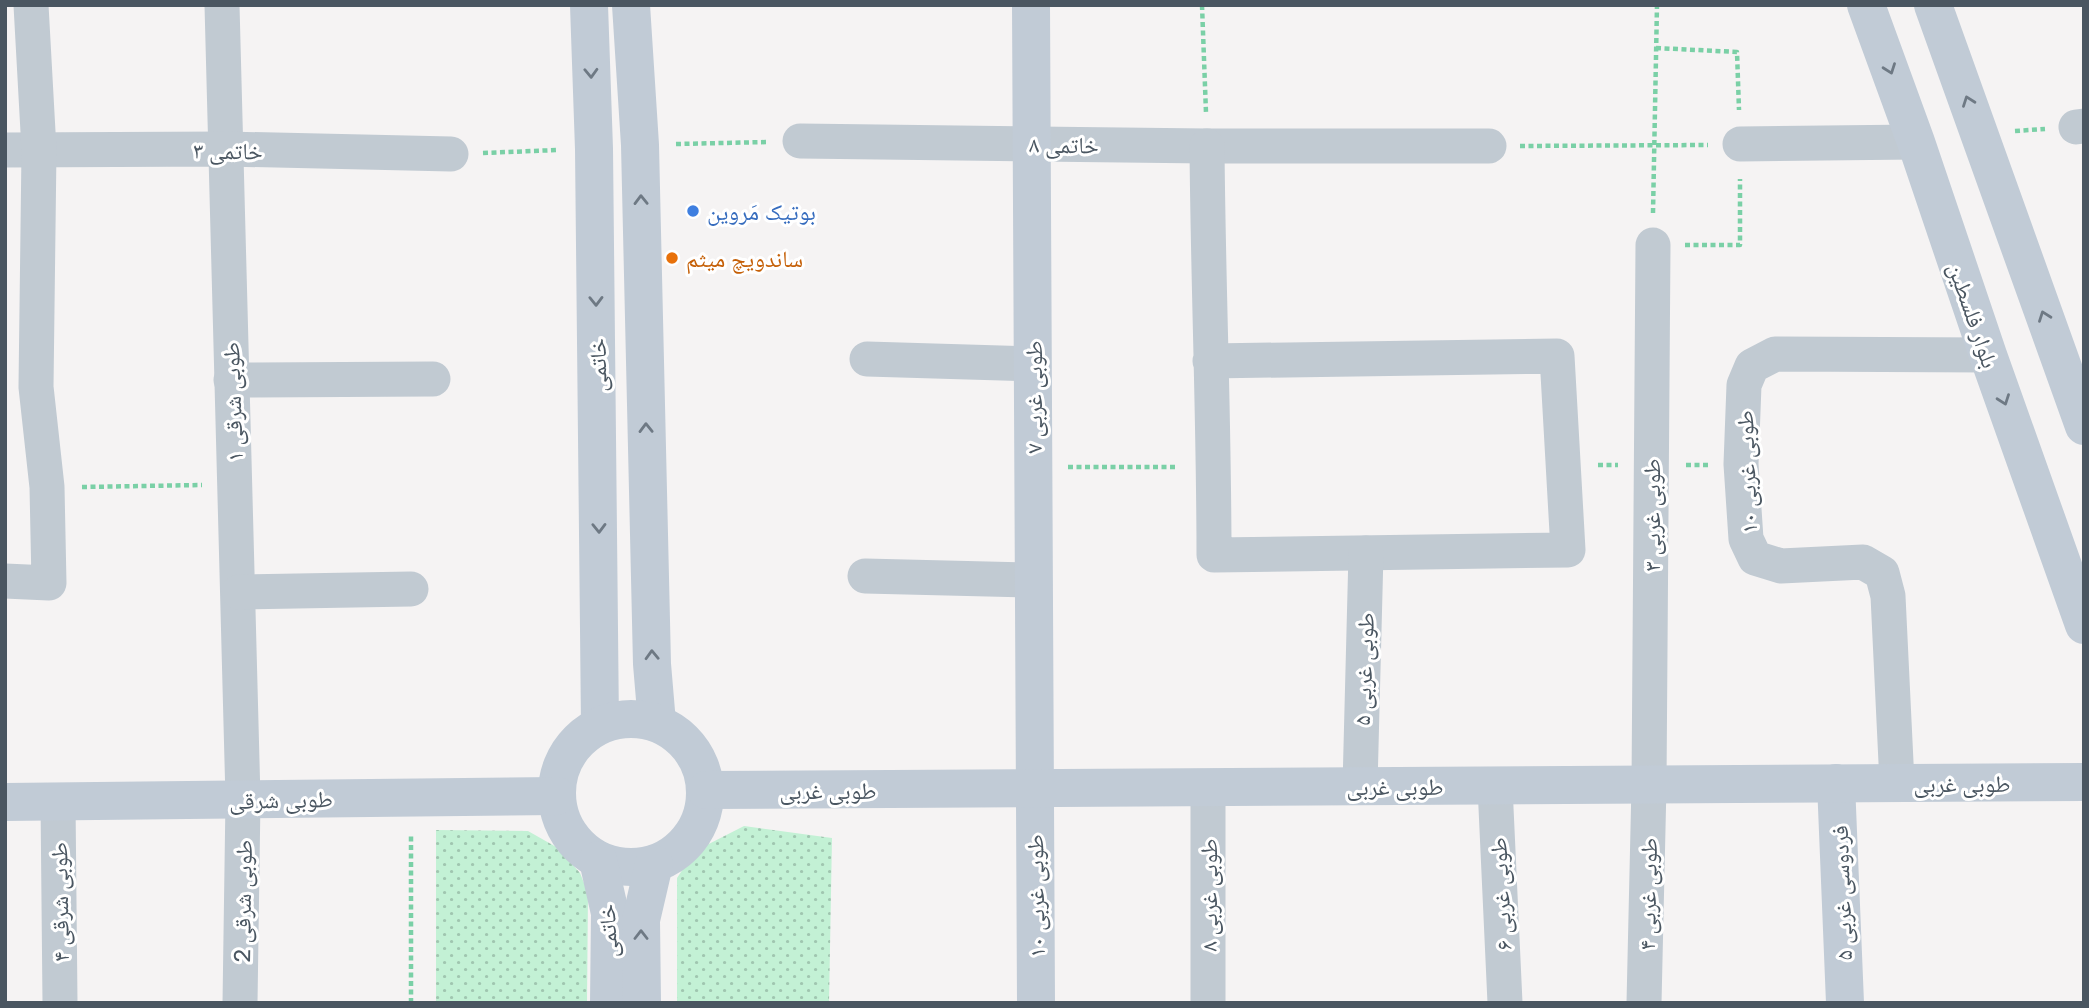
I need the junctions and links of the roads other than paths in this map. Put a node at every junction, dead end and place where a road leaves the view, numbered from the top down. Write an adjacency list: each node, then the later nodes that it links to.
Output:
1 (31, 5): 15 (street)
2 (222, 5): 14 (street, طوبی شرقی ۱)
3 (589, 5): 34 (main road, خاتمی, one-way to 34)
4 (631, 5): 33 (main road, خاتمی, one-way to 4)
5 (1031, 5): 10 (main road, طوبی غربی ۷)
6 (1866, 5): 9 (main road, بلوار فلسطین, one-way to 9)
7 (1933, 5): 25 (main road, one-way to 7)
8 (800, 141): 10 (street, خاتمی ۸)
9 (1916, 142): 11 (street); 18 (main road, بلوار فلسطین)
10 (1032, 144): 12 (street, خاتمی ۸); 21 (main road, طوبی غربی ۷)
11 (1740, 144)
12 (1207, 146): 13 (street, خاتمی ۸); 20 (street)
13 (1489, 146)
14 (227, 149): 15 (street, خاتمی ۳); 16 (street, خاتمی ۳); 23 (street, طوبی شرقی ۱)
15 (22, 150): 24 (street)
16 (451, 154)
17 (1653, 245): 38 (street, طوبی غربی ۳)
18 (1987, 355): 32 (main road, بلوار فلسطین, one-way to 32); 37 (street, طوبی غربی ۱۰)
19 (867, 359): 21 (street)
20 (1210, 361): 26 (street); 26 (street)
21 (1032, 364): 28 (main road, طوبی غربی ۷)
22 (433, 379): 23 (street)
23 (231, 380): 31 (street, طوبی شرقی ۱)
24 (21, 386): 29 (street)
25 (2083, 420)
26 (1366, 553): 39 (street, طوبی غربی ۵)
27 (865, 576): 28 (street)
28 (1033, 580): 42 (main road, طوبی غربی ۷)
29 (5, 581)
30 (411, 589): 31 (street)
31 (239, 592): 45 (street, طوبی شرقی ۱)
32 (2084, 625)
33 (657, 723): 34 (main road); 43 (main road)
34 (600, 725): 44 (main road)
35 (2084, 782): 37 (main road, طوبی غربی)
36 (1836, 783): 37 (main road, طوبی غربی); 38 (main road, طوبی غربی); 58 (main road, فردوسی غربی ۵)
37 (1897, 783)
38 (1649, 785): 40 (main road, طوبی غربی); 57 (street, طوبی غربی ۴)
39 (1360, 786): 40 (main road, طوبی غربی); 41 (main road, طوبی غربی)
40 (1495, 786): 56 (street, طوبی غربی ۶)
41 (1208, 787): 42 (main road, طوبی غربی); 55 (street, طوبی غربی ۸)
42 (1034, 788): 43 (main road, طوبی غربی); 54 (main road, طوبی غربی ۱۰)
43 (706, 790): 49 (main road)
44 (557, 796): 45 (main road, طوبی شرقی); 48 (main road)
45 (243, 799): 46 (main road, طوبی شرقی); 51 (street, طوبی شرقی 2)
46 (58, 801): 47 (main road, طوبی شرقی); 50 (street, طوبی شرقی ۴)
47 (5, 802)
48 (598, 860): 49 (main road); 52 (main road, خاتمی)
49 (654, 864): 53 (main road, خاتمی, one-way to 49)
50 (60, 1003)
51 (240, 1003)
52 (609, 1003)
53 (642, 1003)
54 (1036, 1003)
55 (1208, 1003)
56 (1505, 1003)
57 (1644, 1003)
58 (1845, 1003)

